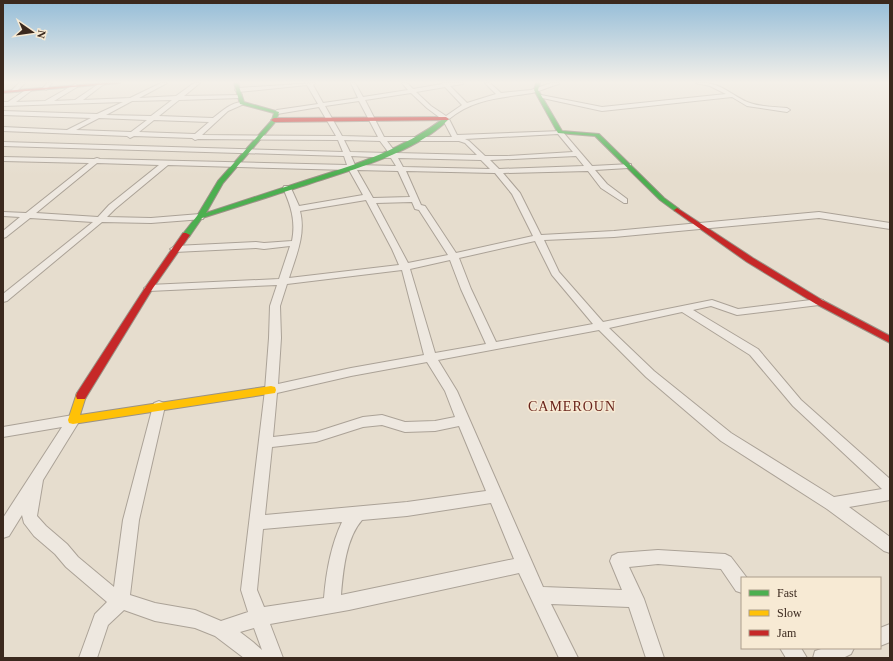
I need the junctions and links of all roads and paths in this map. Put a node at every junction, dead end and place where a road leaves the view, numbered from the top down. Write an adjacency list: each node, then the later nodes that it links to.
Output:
1 (26, 114): 18 (street)
2 (49, 114): 3 (street)
3 (53, 114): 14 (street); 23 (street)
4 (103, 114): 14 (street)
5 (158, 114): 16 (street)
6 (222, 114): 19 (street)
7 (272, 114): 15 (street)
8 (284, 114): 15 (street)
9 (325, 114): 20 (street)
10 (369, 114): 21 (street)
11 (439, 114): 17 (street)
12 (451, 114): 17 (street)
13 (550, 114): 25 (street)
14 (99, 116): 16 (street); 24 (street)
15 (275, 116): 20 (street); 28 (street)
16 (153, 118): 19 (street); 26 (street)
17 (446, 119): 21 (street); 29 (street); 30 (street)
18 (15, 120)
19 (216, 120): 27 (street)
20 (328, 120): 21 (street); 31 (street)
21 (372, 120): 32 (street)
22 (5, 127): 23 (street)
23 (25, 130): 24 (street); 33 (street)
24 (66, 132): 26 (street); 34 (street)
25 (560, 132): 30 (street); 40 (street); 48 (street)
26 (132, 134): 27 (street); 35 (street)
27 (197, 136): 28 (street); 36 (street)
28 (258, 138): 31 (street); 37 (street)
29 (415, 138): 30 (street); 32 (street); 39 (street)
30 (457, 138): 42 (street)
31 (339, 139): 32 (street); 38 (street)
32 (382, 139): 39 (street)
33 (3, 144): 34 (street)
34 (41, 145): 35 (street); 43 (street)
35 (115, 147): 36 (street); 44 (street)
36 (181, 150): 37 (street); 46 (street)
37 (246, 151): 38 (street); 47 (street)
38 (347, 154): 39 (street); 49 (street)
39 (390, 154): 42 (street); 49 (street); 50 (street)
40 (576, 154): 42 (street); 51 (street)
41 (3, 158): 43 (street)
42 (482, 158): 52 (street)
43 (14, 159): 44 (street); 45 (street)
44 (95, 161): 46 (street); 59 (street)
45 (3, 164)
46 (166, 164): 47 (street); 61 (street)
47 (234, 165): 49 (street); 60 (street)
48 (628, 166): 51 (street); 62 (street)
49 (352, 168): 50 (street); 53 (street); 54 (street)
50 (400, 168): 52 (street); 55 (street)
51 (590, 168): 52 (street); 56 (street)
52 (498, 171): 65 (street)
53 (287, 188): 57 (street); 60 (street)
54 (369, 199): 55 (street); 57 (street); 69 (street)
55 (415, 199): 68 (street)
56 (624, 202)
57 (297, 209): 66 (street)
58 (3, 214): 59 (street)
59 (27, 214): 61 (street); 64 (street)
60 (200, 217): 61 (street); 67 (street)
61 (101, 219): 72 (street)
62 (701, 226): 63 (street); 65 (street); 73 (street)
63 (890, 226)
64 (3, 235)
65 (538, 238): 68 (street); 75 (street)
66 (296, 243): 67 (street); 70 (street)
67 (176, 249): 71 (street)
68 (453, 256): 69 (street); 77 (street)
69 (405, 267): 70 (street); 78 (street)
70 (283, 281): 71 (street); 79 (street)
71 (149, 288): 81 (street)
72 (3, 299)
73 (819, 302): 74 (street); 76 (street)
74 (684, 309): 75 (street); 86 (street)
75 (601, 326): 77 (street); 89 (street)
76 (890, 340)
77 (492, 347): 78 (street)
78 (431, 359): 79 (street); 82 (street)
79 (271, 390): 80 (street); 84 (street)
80 (160, 406): 81 (street); 98 (street)
81 (73, 420): 83 (street); 85 (street)
82 (463, 420): 84 (street); 88 (street)
83 (3, 432)
84 (265, 443): 91 (street)
85 (36, 478): 92 (street); 98 (street)
86 (890, 488)
87 (890, 494): 89 (street)
88 (495, 496): 90 (street); 94 (street)
89 (832, 504): 93 (street)
90 (359, 513): 91 (street); 99 (street)
91 (256, 523): 100 (street)
92 (3, 531)
93 (890, 546)
94 (524, 564): 96 (street); 99 (street)
95 (741, 584): 97 (street)
96 (538, 595): 97 (street); 107 (street)
97 (636, 599): 108 (street)
98 (121, 600): 101 (street); 104 (street)
99 (332, 604): 100 (street)
100 (259, 617): 101 (street); 106 (street)
101 (221, 630): 105 (street)
102 (790, 649): 109 (street)
103 (843, 649): 110 (street)
104 (88, 658)
105 (257, 658)
106 (274, 658)
107 (569, 658)
108 (655, 658)
109 (798, 658)
110 (822, 658)

